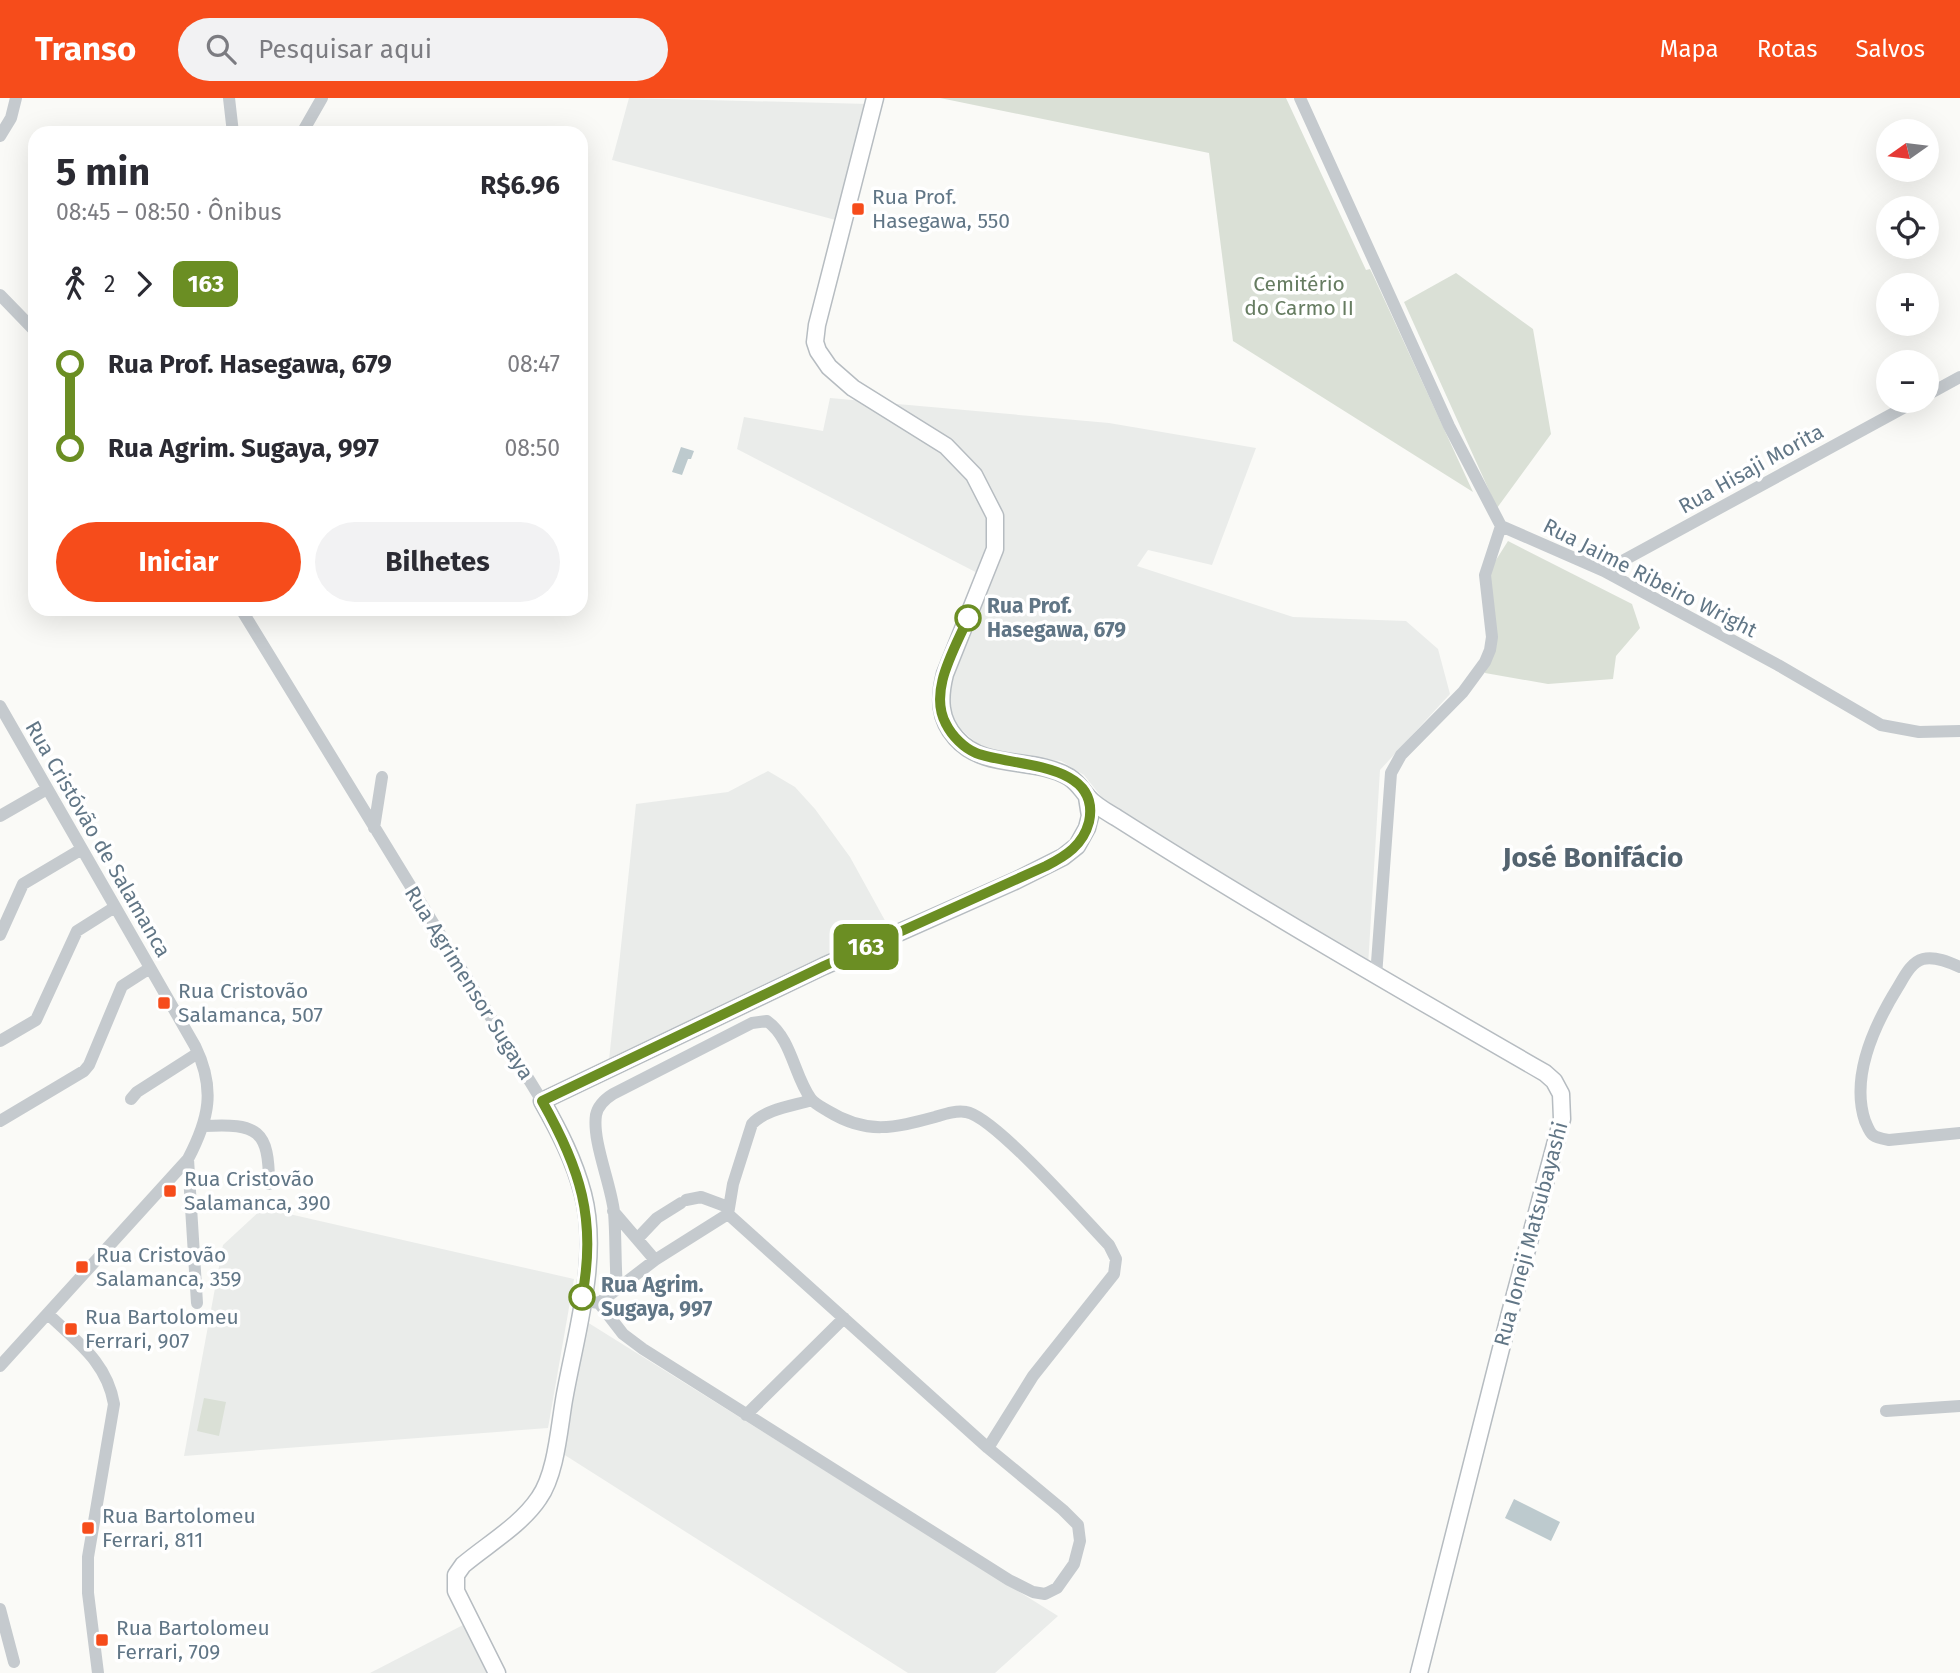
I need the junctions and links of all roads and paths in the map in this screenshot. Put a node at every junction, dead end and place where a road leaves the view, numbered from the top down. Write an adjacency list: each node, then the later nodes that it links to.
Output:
1 (16, 98): 8 (street)
2 (229, 98): 6 (street)
3 (322, 98): 7 (street)
4 (875, 98): 22 (main road, Rua Ioneji Matsubayashi)
5 (1300, 98): 14 (street)
6 (232, 126)
7 (306, 126)
8 (0, 136)
9 (0, 295): 10 (street)
10 (28, 324)
11 (1960, 377): 12 (street)
12 (1939, 388)
13 (1894, 413): 15 (street, Rua Hisaji Morita)
14 (1501, 526): 15 (street, Rua Jaime Ribeiro Wright); 30 (street)
15 (1604, 571): 19 (street, Rua Jaime Ribeiro Wright)
16 (245, 616): 24 (street, Rua Agrimensor Sugaya)
17 (0, 706): 18 (street, Rua Cristóvão de Salamanca)
18 (5, 729): 21 (street, Rua Cristóvão de Salamanca)
19 (1960, 731)
20 (382, 777): 24 (street)
21 (47, 789): 23 (street); 25 (street, Rua Cristóvão de Salamanca)
22 (1087, 797): 30 (main road, Rua Ioneji Matsubayashi); 35 (main road)
23 (0, 816)
24 (374, 828): 35 (street, Rua Agrimensor Sugaya)
25 (82, 849): 26 (street, Rua Cristóvão de Salamanca); 27 (street)
26 (115, 907): 29 (street, Rua Cristóvão de Salamanca); 31 (street)
27 (0, 935)
28 (1960, 967): 38 (street)
29 (150, 968): 32 (street, Rua Cristóvão de Salamanca); 36 (street)
30 (1376, 976): 59 (main road, Rua Ioneji Matsubayashi)
31 (0, 1041)
32 (198, 1053): 33 (street); 37 (street, Rua Cristóvão de Salamanca)
33 (131, 1099)
34 (812, 1100): 41 (street); 42 (street); 54 (street)
35 (542, 1101): 46 (main road, Rua Agrimensor Sugaya)
36 (0, 1121)
37 (204, 1126): 39 (street, Rua Cristóvão de Salamanca); 40 (street)
38 (1960, 1133)
39 (188, 1160): 47 (street); 48 (street, Rua Cristóvão de Salamanca)
40 (268, 1184)
41 (614, 1210): 43 (street); 45 (street)
42 (728, 1210): 43 (street); 44 (street); 49 (street)
43 (638, 1238): 44 (street)
44 (655, 1260): 45 (street)
45 (617, 1288): 46 (street)
46 (590, 1302): 53 (street); 58 (main road, Rua Agrimensor Sugaya)
47 (197, 1303)
48 (48, 1314): 50 (street, Rua Cristóvão de Salamanca); 57 (street)
49 (844, 1318): 53 (street); 54 (street)
50 (0, 1366)
51 (1960, 1406): 52 (street)
52 (1886, 1411)
53 (746, 1415): 54 (street)
54 (988, 1448)
55 (0, 1609): 56 (street)
56 (14, 1662)
57 (98, 1673)
58 (497, 1673)
59 (1419, 1673)

